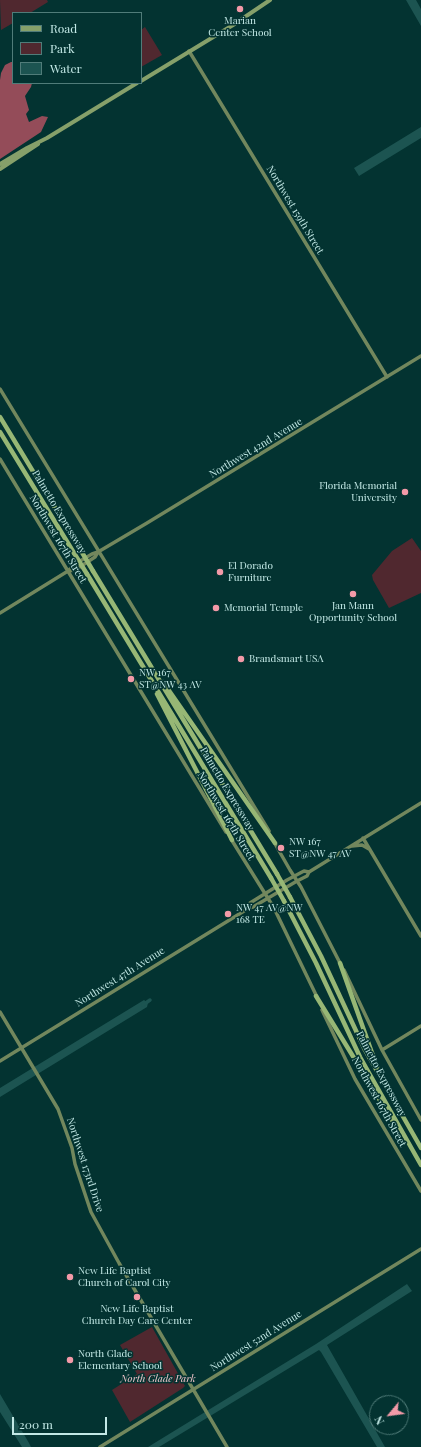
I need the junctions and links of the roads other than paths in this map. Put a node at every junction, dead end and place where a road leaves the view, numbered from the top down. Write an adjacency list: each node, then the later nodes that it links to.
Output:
1 (270, 0): 2 (main road)
2 (189, 52): 3 (main road); 9 (street, Northwest 159th Street)
3 (142, 80)
4 (135, 84): 5 (main road)
5 (47, 138): 6 (main road); 7 (main road)
6 (0, 164)
7 (0, 169)
8 (421, 356): 9 (street, Northwest 42nd Avenue)
9 (387, 377): 14 (street, Northwest 42nd Avenue)
10 (0, 390): 14 (street)
11 (0, 417): 17 (highway, Palmetto Expressway, bridge)
12 (0, 433): 18 (highway, Palmetto Expressway, bridge)
13 (0, 459): 15 (street, Northwest 167th Street)
14 (98, 552): 15 (street, Northwest 42nd Avenue); 22 (street)
15 (68, 571): 16 (street, Northwest 42nd Avenue); 21 (street, Northwest 167th Street)
16 (0, 613)
17 (155, 672): 22 (highway); 39 (highway, Palmetto Expressway, bridge)
18 (152, 681): 21 (highway); 41 (highway, Palmetto Expressway, bridge)
19 (421, 803): 20 (street, Northwest 47th Avenue)
20 (363, 838): 23 (street, Northwest 47th Avenue); 24 (street)
21 (232, 840): 28 (street, Northwest 167th Street)
22 (275, 844): 26 (street)
23 (349, 847): 24 (street); 25 (street, Northwest 47th Avenue)
24 (369, 849): 31 (street)
25 (309, 872): 26 (street, Northwest 47th Avenue); 27 (street, Northwest 47th Avenue)
26 (294, 876): 27 (street); 28 (street, Northwest 47th Avenue)
27 (298, 881): 29 (street, Northwest 47th Avenue); 32 (street)
28 (265, 893): 29 (street, Northwest 167th Street); 30 (street, Northwest 47th Avenue)
29 (268, 898): 30 (street, Northwest 47th Avenue); 33 (street, Northwest 167th Street)
30 (249, 908): 36 (street, Northwest 47th Avenue)
31 (421, 936)
32 (340, 963): 37 (street); 39 (highway)
33 (316, 996): 41 (highway); 44 (street, Northwest 167th Street)
34 (0, 1012): 36 (street, Northwest 173rd Drive)
35 (421, 1026): 37 (street)
36 (21, 1048): 38 (street, Northwest 47th Avenue); 46 (street, Northwest 173rd Drive)
37 (382, 1050): 40 (street)
38 (0, 1061)
39 (380, 1079): 42 (highway, Palmetto Expressway)
40 (421, 1120)
41 (402, 1132): 43 (highway, Palmetto Expressway)
42 (421, 1148)
43 (421, 1165)
44 (421, 1191)
45 (421, 1249): 46 (street, Northwest 52nd Avenue)
46 (194, 1389): 47 (street, Northwest 52nd Avenue); 48 (street, Northwest 173rd Drive)
47 (100, 1447)
48 (228, 1447)

